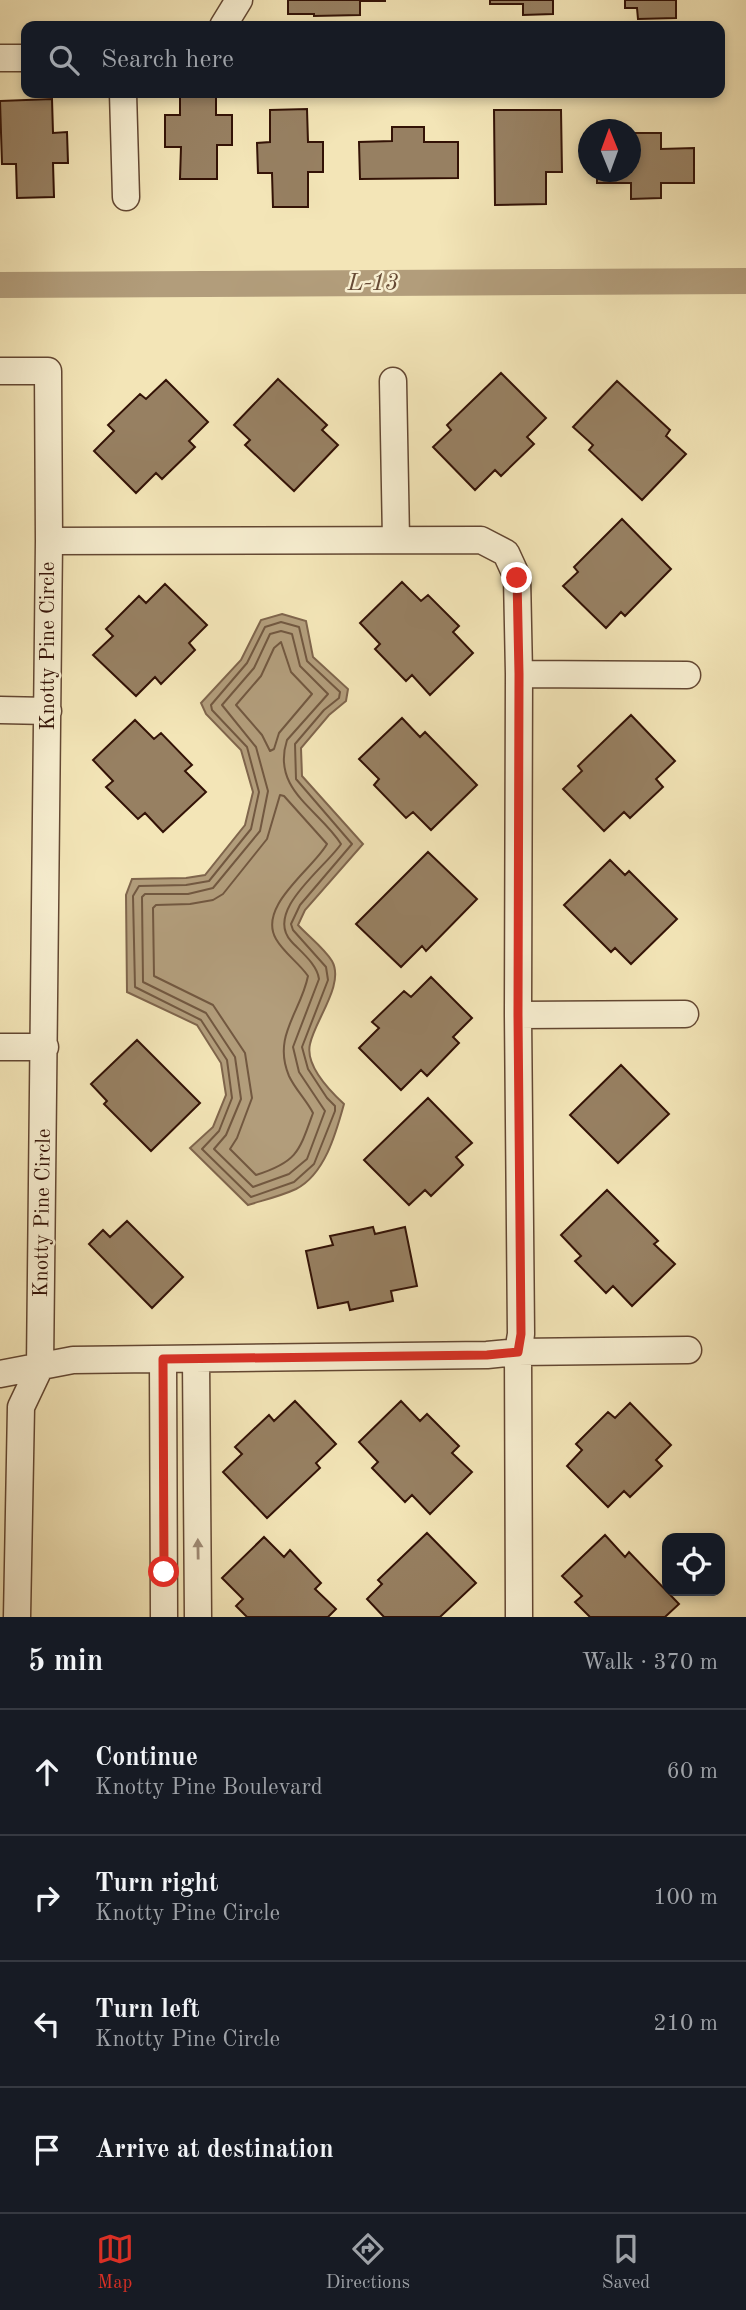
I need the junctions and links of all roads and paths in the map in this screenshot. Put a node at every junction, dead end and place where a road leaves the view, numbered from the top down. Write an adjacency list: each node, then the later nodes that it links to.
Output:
1 (239, 0): 2 (street)
2 (226, 21)
3 (0, 58): 4 (street)
4 (21, 58)
5 (123, 98): 6 (street)
6 (126, 197)
7 (0, 371): 10 (street)
8 (393, 382): 9 (street)
9 (396, 539): 10 (street, Knotty Pine Circle); 11 (street, Knotty Pine Circle)
10 (49, 541): 14 (street, Knotty Pine Circle)
11 (519, 674): 12 (street); 16 (street, Knotty Pine Circle)
12 (687, 675)
13 (0, 710): 14 (street)
14 (48, 711): 18 (street, Knotty Pine Circle)
15 (685, 1014): 16 (street)
16 (518, 1015): 20 (street, Knotty Pine Circle)
17 (0, 1047): 18 (street)
18 (45, 1047): 23 (street, Knotty Pine Circle)
19 (688, 1350): 20 (street)
20 (518, 1352): 22 (street); 28 (street, Knotty Pine Circle)
21 (163, 1359): 22 (street); 23 (street); 26 (street)
22 (195, 1359): 27 (street, one-way to 22)
23 (40, 1367): 24 (street); 25 (street)
24 (0, 1374)
25 (17, 1617)
26 (164, 1617)
27 (198, 1617)
28 (519, 1617)

